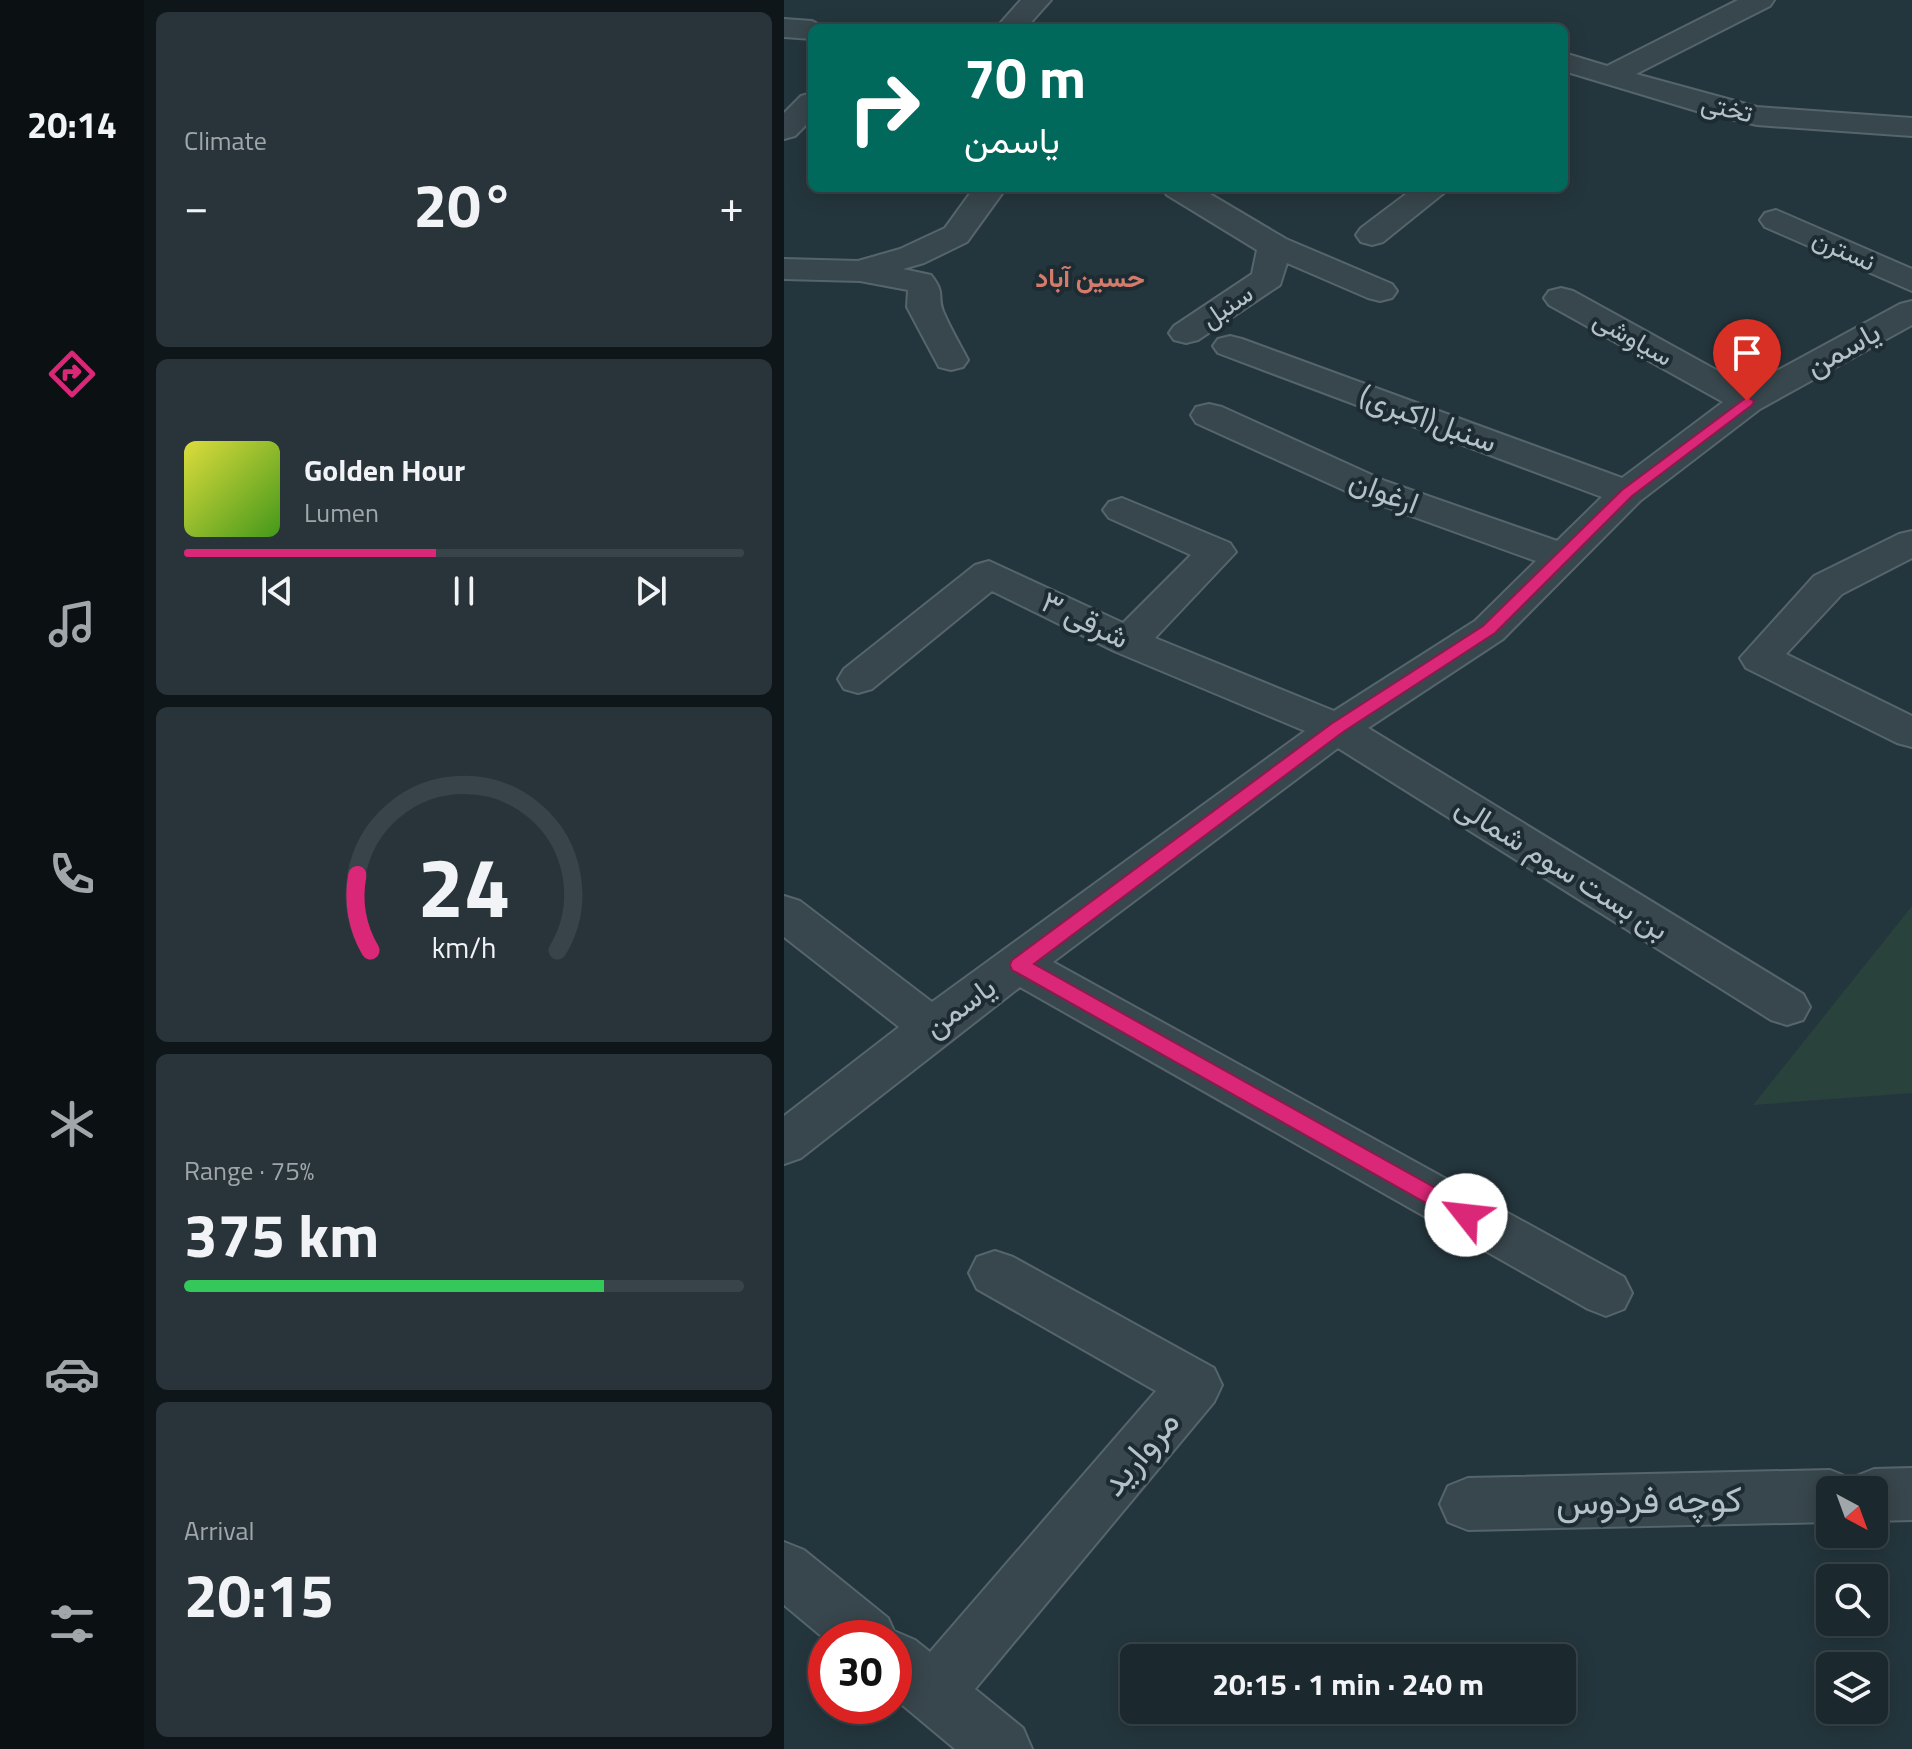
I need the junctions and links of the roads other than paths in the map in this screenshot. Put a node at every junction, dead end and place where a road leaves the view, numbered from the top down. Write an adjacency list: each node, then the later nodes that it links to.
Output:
1 (1037, 0): 3 (street)
2 (1760, 0): 7 (street)
3 (1014, 24)
4 (784, 28): 5 (street)
5 (808, 30)
6 (1568, 63): 7 (street, تختی)
7 (1611, 75): 9 (street, تختی)
8 (808, 106): 10 (street)
9 (1906, 119)
10 (784, 130)
11 (987, 192): 18 (street)
12 (1183, 192): 16 (street)
13 (1429, 192): 15 (street)
14 (1776, 220): 19 (street, نسترن)
15 (1372, 235)
16 (1271, 262): 20 (street); 23 (street, سنبل)
17 (784, 269): 18 (street)
18 (859, 271): 25 (street)
19 (1912, 281)
20 (1380, 291)
21 (1561, 298): 26 (street, سیاوشی)
22 (1912, 311): 26 (street, یاسمن)
23 (1186, 333)
24 (1230, 346): 28 (street, سنبل(اکبری))
25 (951, 360)
26 (1747, 401): 28 (street, یاسمن)
27 (1209, 415): 31 (street, ارغوان)
28 (1627, 493): 31 (street, یاسمن)
29 (1122, 510): 32 (street)
30 (1912, 543): 35 (street)
31 (1564, 557): 34 (street, یاسمن)
32 (1128, 642): 33 (street, ۳ شرقی); 34 (street, ۳ شرقی)
33 (858, 679)
34 (1337, 728): 37 (street, یاسمن); 38 (street, بن بست سوم شمالی)
35 (1912, 733)
36 (786, 918): 39 (street)
37 (1019, 965): 39 (street, یاسمن); 42 (street)
38 (1787, 1007)
39 (932, 1027): 40 (street, یاسمن)
40 (784, 1144)
41 (995, 1273): 49 (street, مروارید)
42 (1606, 1293)
43 (1912, 1494): 44 (street)
44 (1888, 1495)
45 (1816, 1496): 46 (street, کوچه فردوس)
46 (1468, 1504)
47 (784, 1569): 48 (street)
48 (846, 1620)
49 (914, 1676): 50 (street)
50 (1002, 1749)

